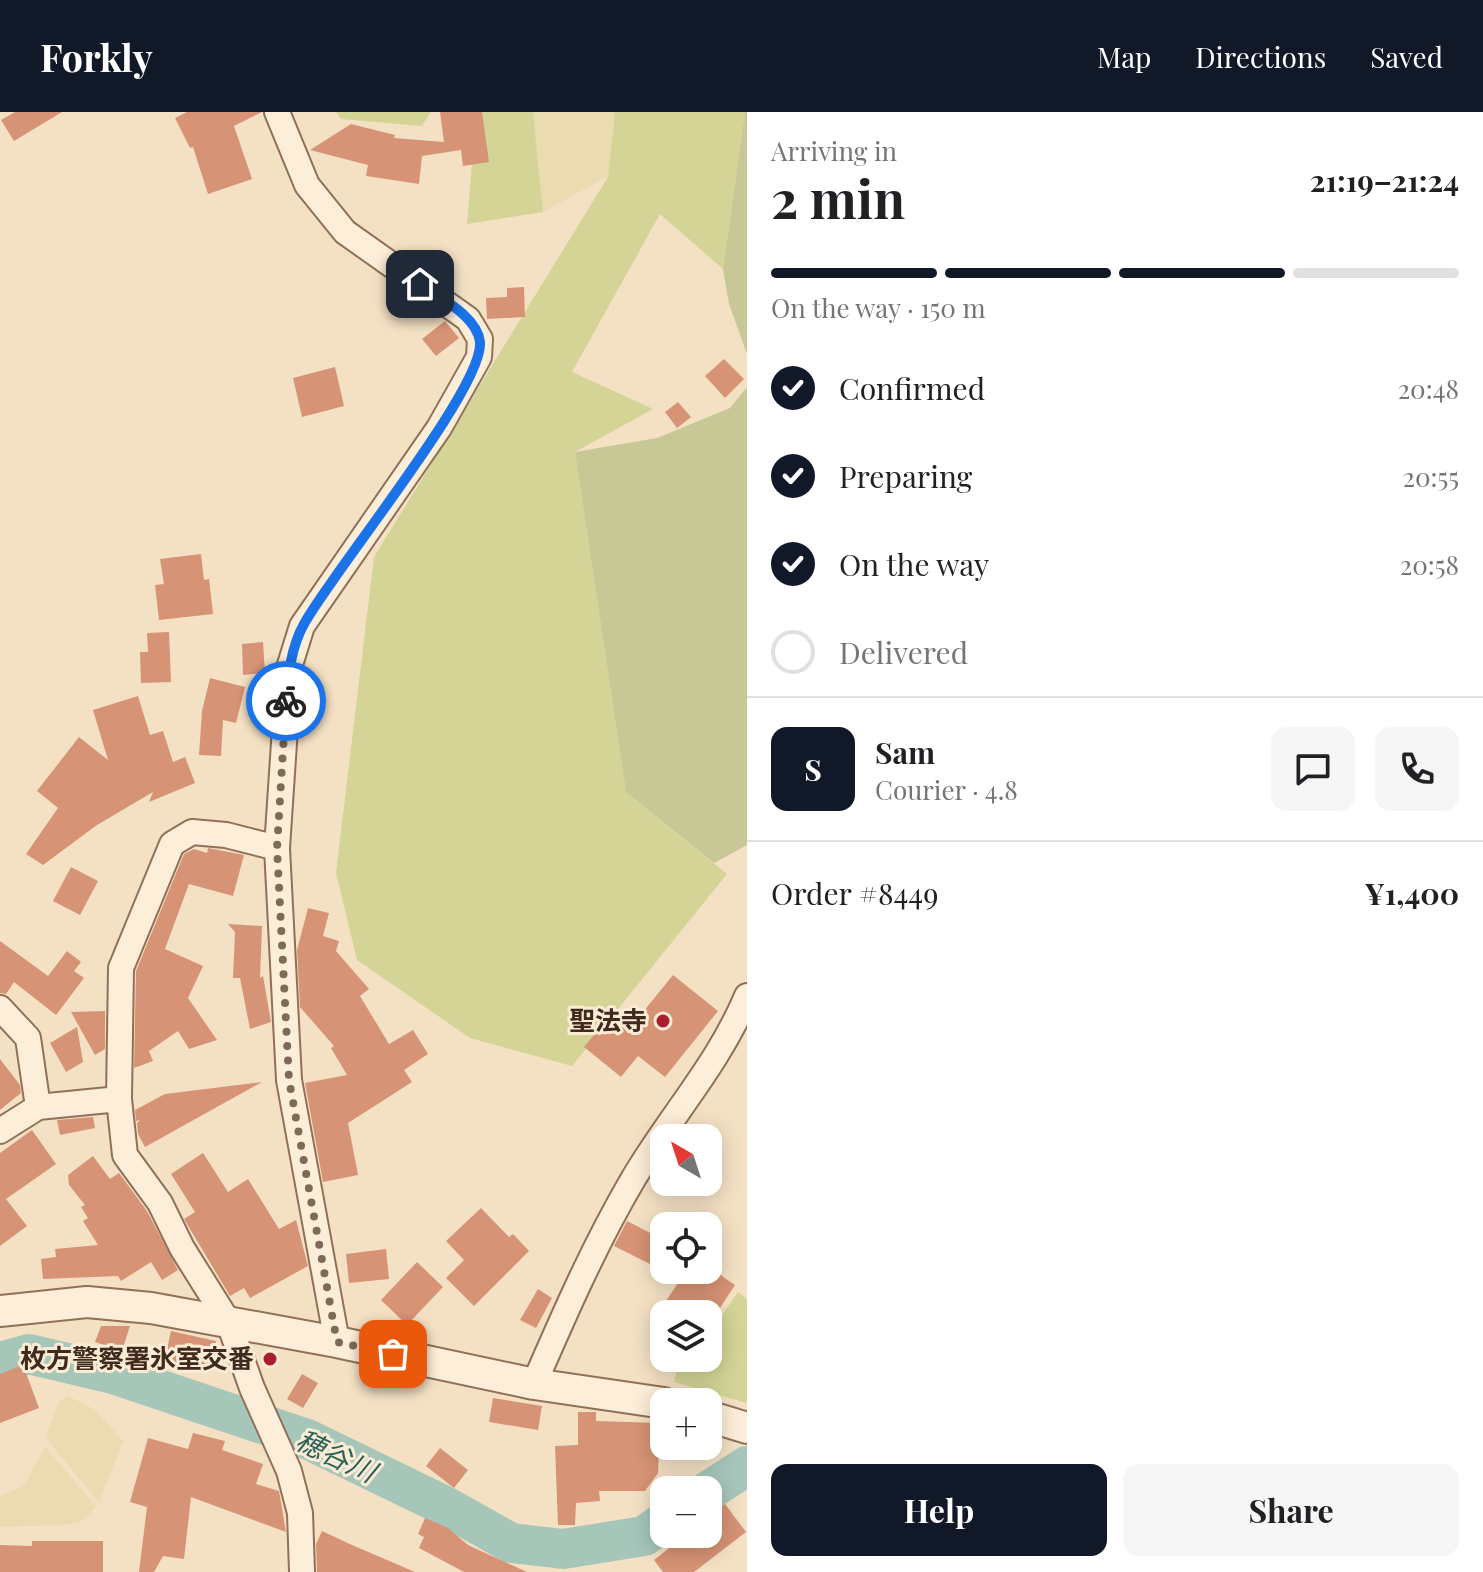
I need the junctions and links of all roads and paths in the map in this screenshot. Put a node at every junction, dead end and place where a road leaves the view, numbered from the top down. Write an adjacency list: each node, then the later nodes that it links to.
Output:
1 (277, 112): 2 (street)
2 (277, 848): 5 (street); 10 (street)
3 (747, 996): 11 (street)
4 (0, 1008): 6 (street)
5 (119, 1099): 6 (street); 9 (street)
6 (38, 1107): 7 (street)
7 (0, 1131)
8 (0, 1311): 9 (street)
9 (229, 1323): 10 (street); 15 (street)
10 (337, 1342): 11 (street)
11 (534, 1384): 12 (street)
12 (650, 1401)
13 (722, 1420): 14 (street)
14 (747, 1428)
15 (302, 1572)

